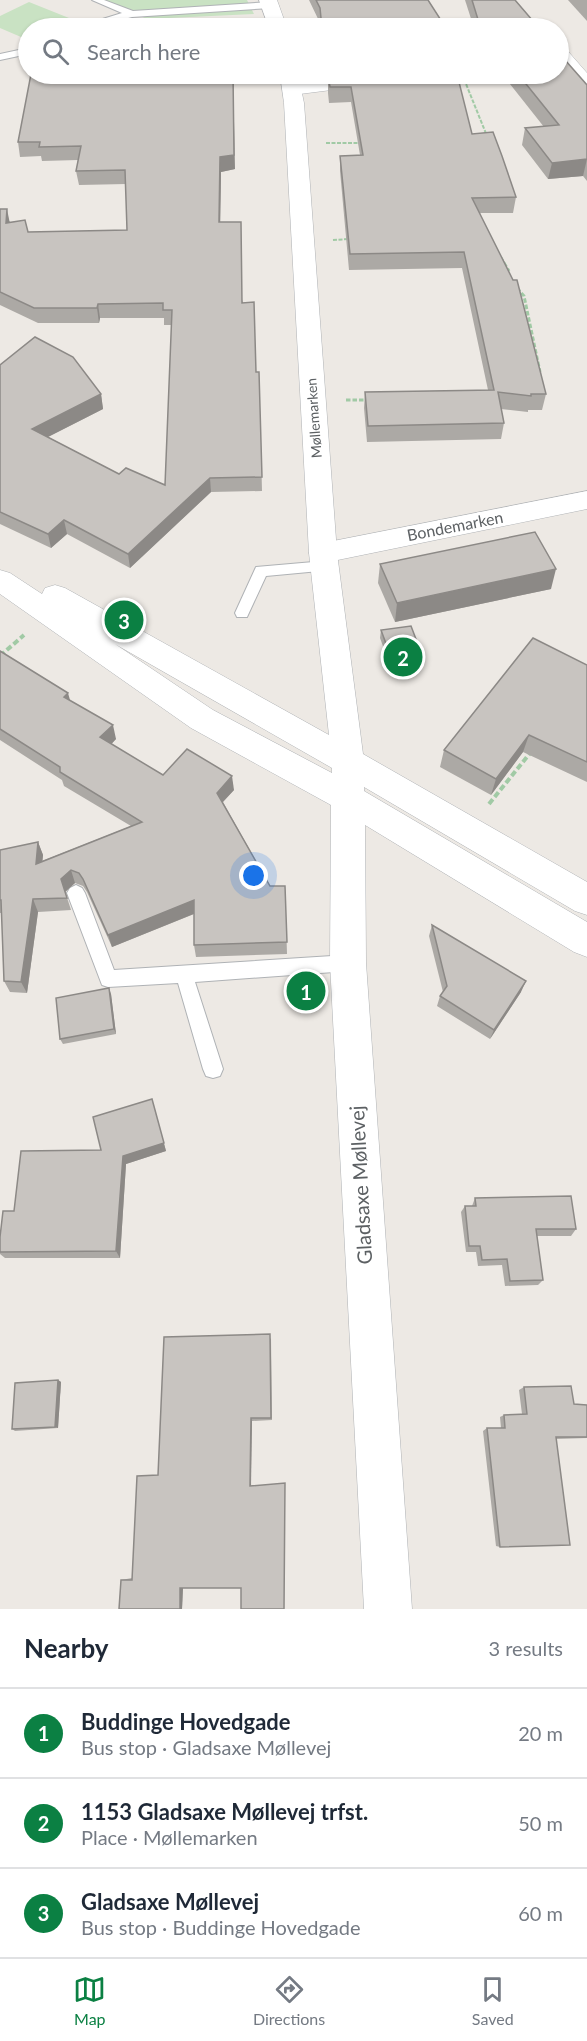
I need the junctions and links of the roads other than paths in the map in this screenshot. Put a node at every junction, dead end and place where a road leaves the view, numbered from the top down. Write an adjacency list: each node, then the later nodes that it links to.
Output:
1 (96, 0): 3 (lane)
2 (269, 2): 3 (lane); 5 (street)
3 (132, 14): 4 (lane)
4 (113, 18)
5 (275, 18)
6 (580, 50): 7 (street)
7 (569, 52)
8 (18, 53): 9 (lane)
9 (0, 57)
10 (569, 64): 12 (street)
11 (291, 84): 14 (street, Møllemarken)
12 (587, 85)
13 (587, 500): 14 (street, Bondemarken)
14 (324, 560): 17 (lane); 18 (street, Møllemarken)
15 (0, 569): 18 (street)
16 (0, 580): 18 (street)
17 (242, 613)
18 (348, 779): 20 (street); 21 (street); 22 (street, Gladsaxe Møllevej)
19 (76, 893): 23 (lane)
20 (587, 900)
21 (587, 941)
22 (348, 963): 23 (lane); 25 (street, Gladsaxe Møllevej)
23 (184, 974): 24 (lane)
24 (213, 1068)
25 (388, 1609)

